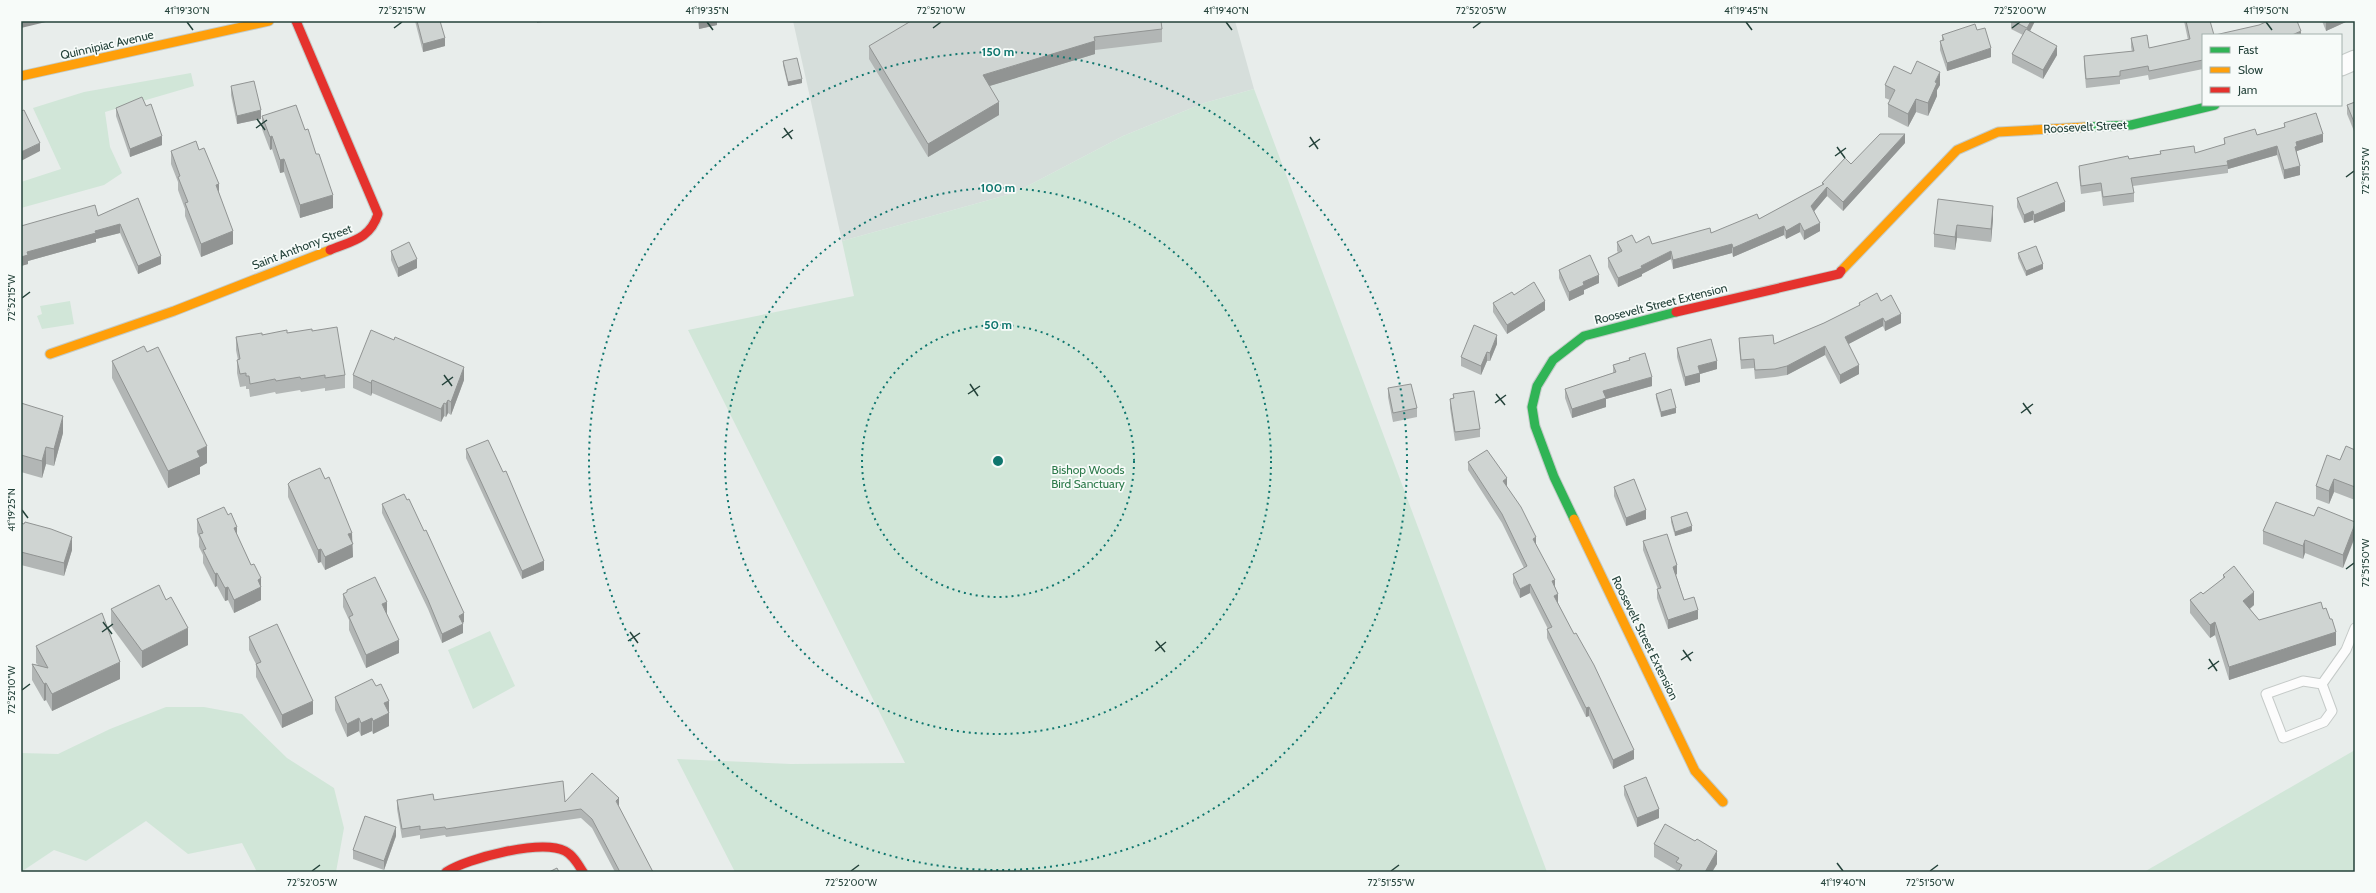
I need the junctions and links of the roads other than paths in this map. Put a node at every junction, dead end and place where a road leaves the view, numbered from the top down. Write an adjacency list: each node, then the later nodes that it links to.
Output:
1 (269, 21): 5 (street, Quinnipiac Avenue)
2 (296, 21): 8 (street, Saint Anthony Street)
3 (2355, 60): 4 (street)
4 (2342, 66)
5 (21, 76)
6 (2211, 106): 7 (street, Roosevelt Street)
7 (1957, 150): 11 (street, Roosevelt Street Extension)
8 (50, 354)
9 (2355, 628): 10 (lane)
10 (2322, 684): 10 (lane)
11 (1723, 802)
12 (446, 872): 13 (street)
13 (583, 872)

